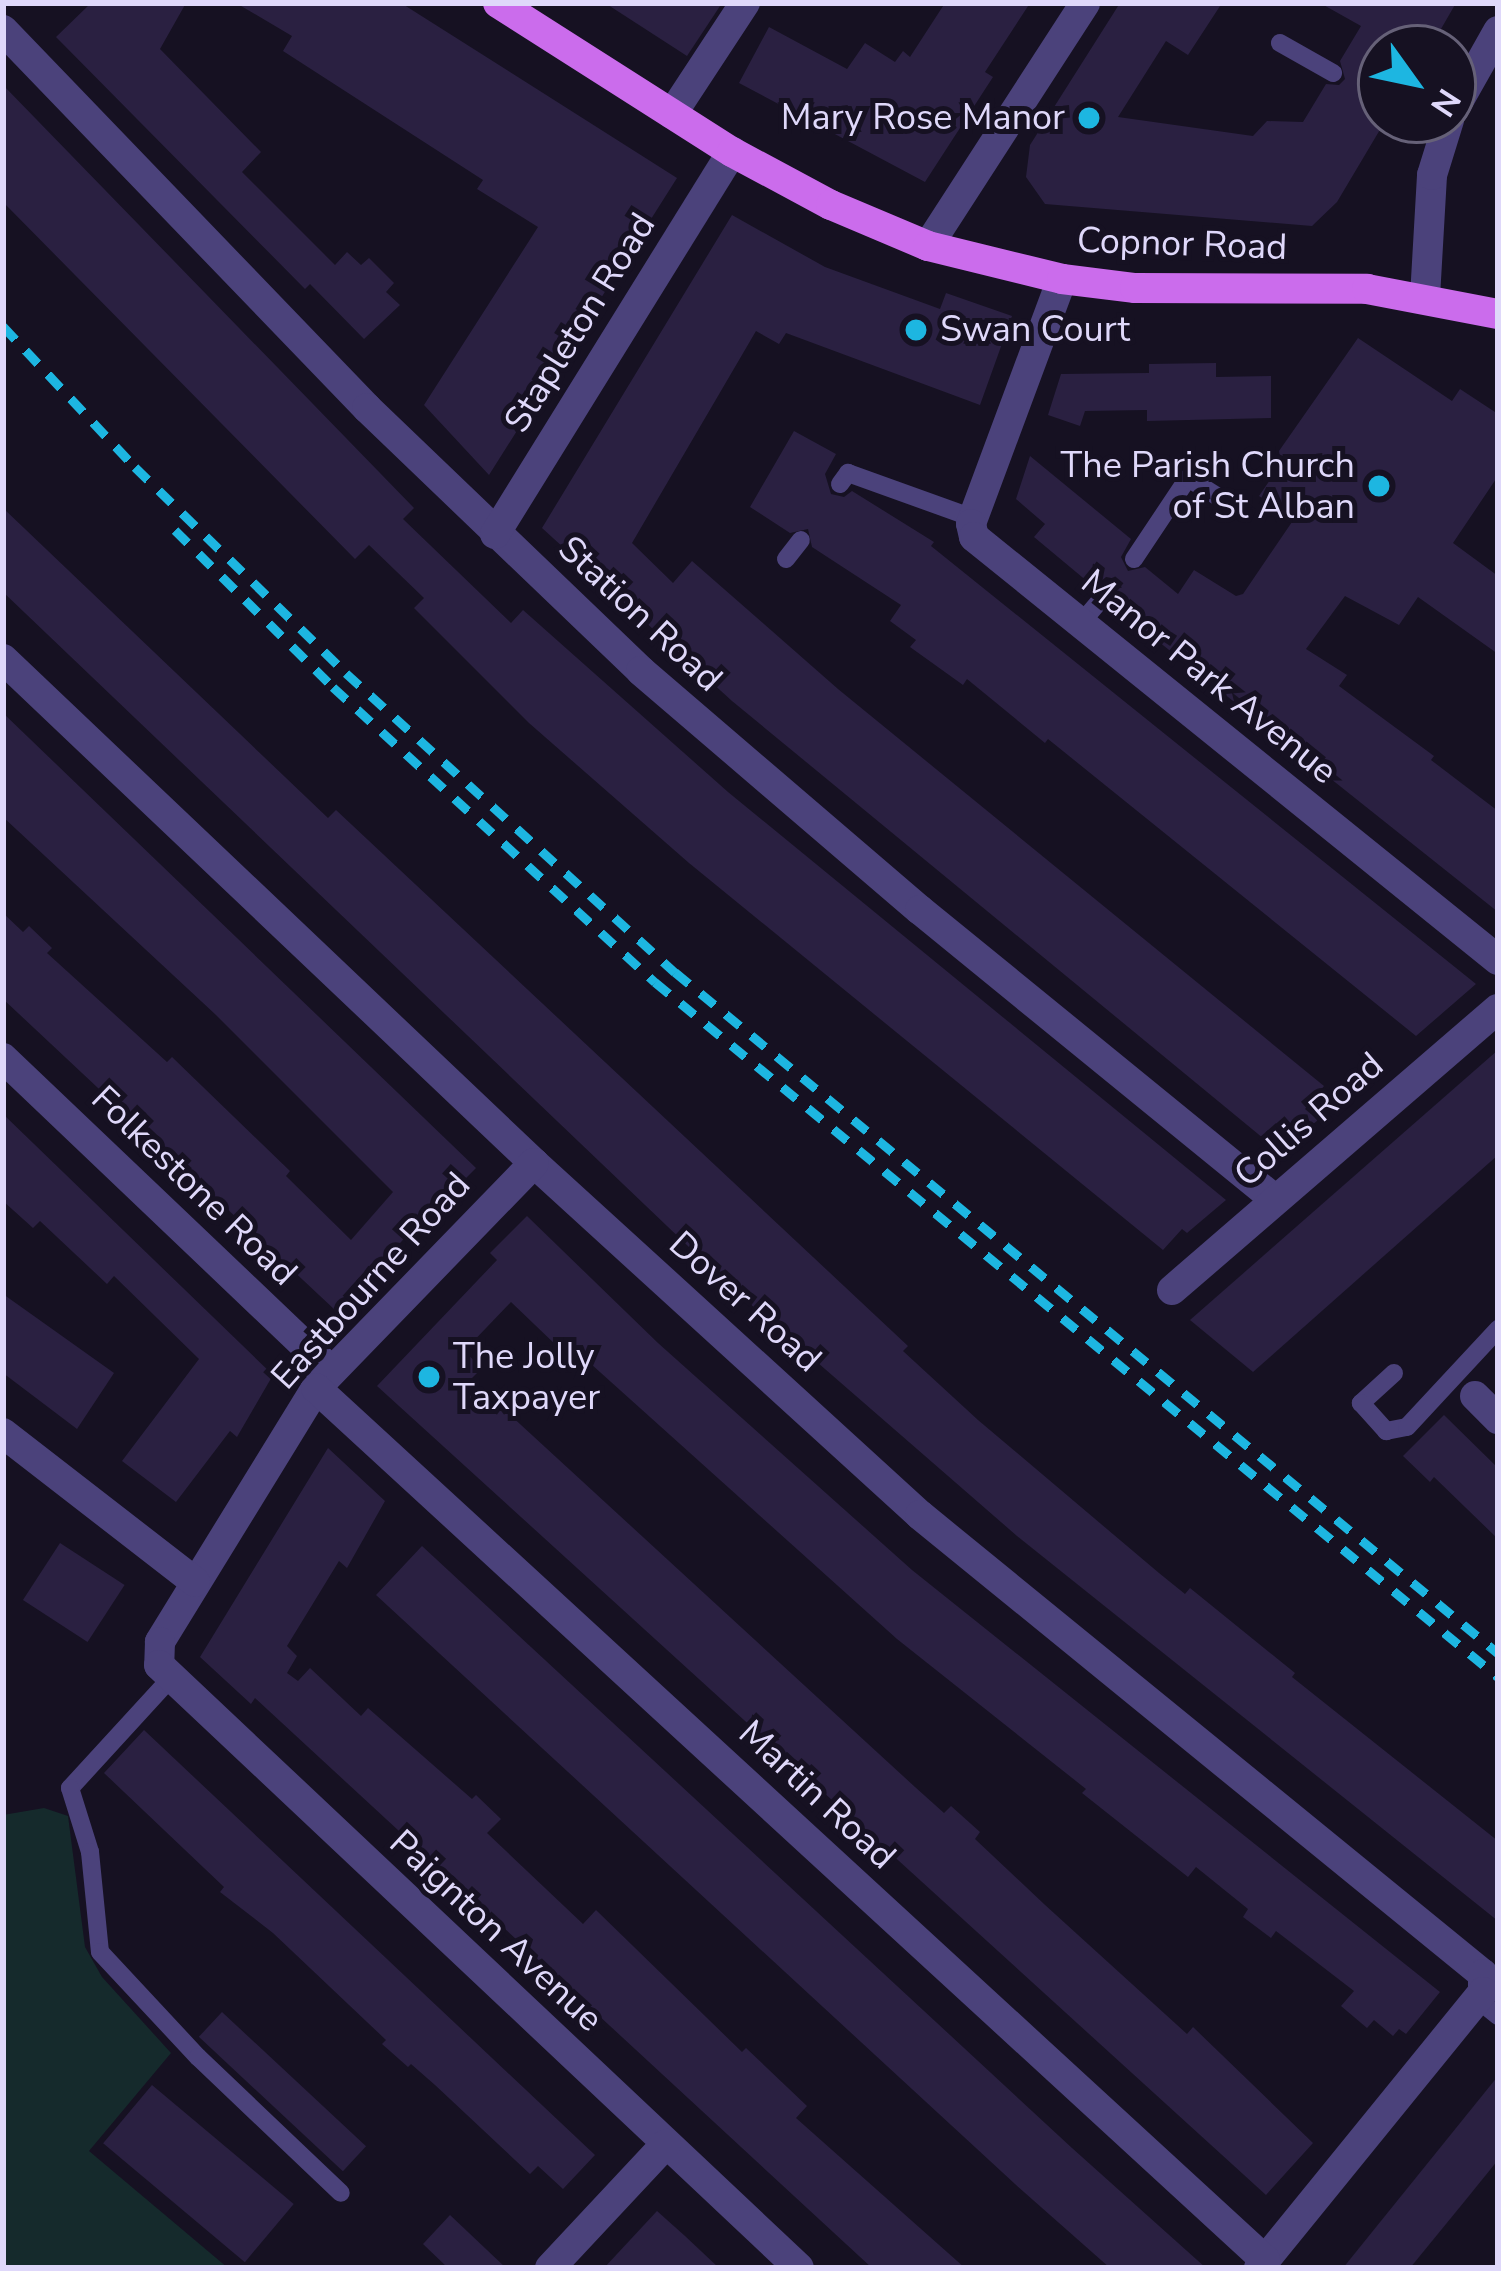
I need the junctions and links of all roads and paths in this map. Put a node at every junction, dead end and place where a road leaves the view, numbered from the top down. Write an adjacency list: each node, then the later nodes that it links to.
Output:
1 (498, 3): 9 (main road, Copnor Road)
2 (745, 3): 9 (street)
3 (1085, 3): 12 (street)
4 (3, 30): 19 (street, Station Road)
5 (1498, 31): 7 (street)
6 (1280, 44): 8 (lane)
7 (1477, 64)
8 (1333, 74)
9 (672, 114): 11 (main road, Copnor Road)
10 (1438, 144): 14 (street)
11 (732, 152): 12 (main road, Copnor Road); 19 (street, Stapleton Road)
12 (928, 246): 13 (main road, Copnor Road)
13 (1062, 278): 14 (main road, Copnor Road); 18 (street)
14 (1425, 296): 15 (main road, Copnor Road)
15 (1498, 314)
16 (840, 484): 18 (lane)
17 (1219, 497): 22 (lane)
18 (973, 518): 24 (street, Manor Park Avenue)
19 (495, 534): 30 (street, Station Road)
20 (801, 540): 21 (lane)
21 (787, 559)
22 (1134, 559)
23 (1109, 590): 24 (lane)
24 (1081, 623): 26 (street, Manor Park Avenue)
25 (3, 659): 29 (street, Dover Road)
26 (1498, 959)
27 (1498, 1010): 30 (street, Collis Road)
28 (3, 1058): 34 (street, Folkestone Road)
29 (534, 1163): 34 (street, Eastbourne Road); 40 (street, Dover Road)
30 (1275, 1201): 31 (street, Collis Road)
31 (1172, 1290)
32 (1498, 1330): 33 (lane)
33 (1394, 1373)
34 (324, 1379): 38 (street, Eastbourne Road); 43 (street, Martin Road)
35 (1475, 1396): 36 (street)
36 (1498, 1418)
37 (4, 1435): 38 (street)
38 (195, 1582): 39 (street, Eastbourne Road)
39 (170, 1679): 41 (street, Paignton Avenue); 42 (lane)
40 (1487, 2007): 43 (street)
41 (666, 2144): 44 (street); 45 (street, Paignton Avenue)
42 (341, 2193)
43 (1262, 2264)
44 (550, 2268)
45 (799, 2268)

